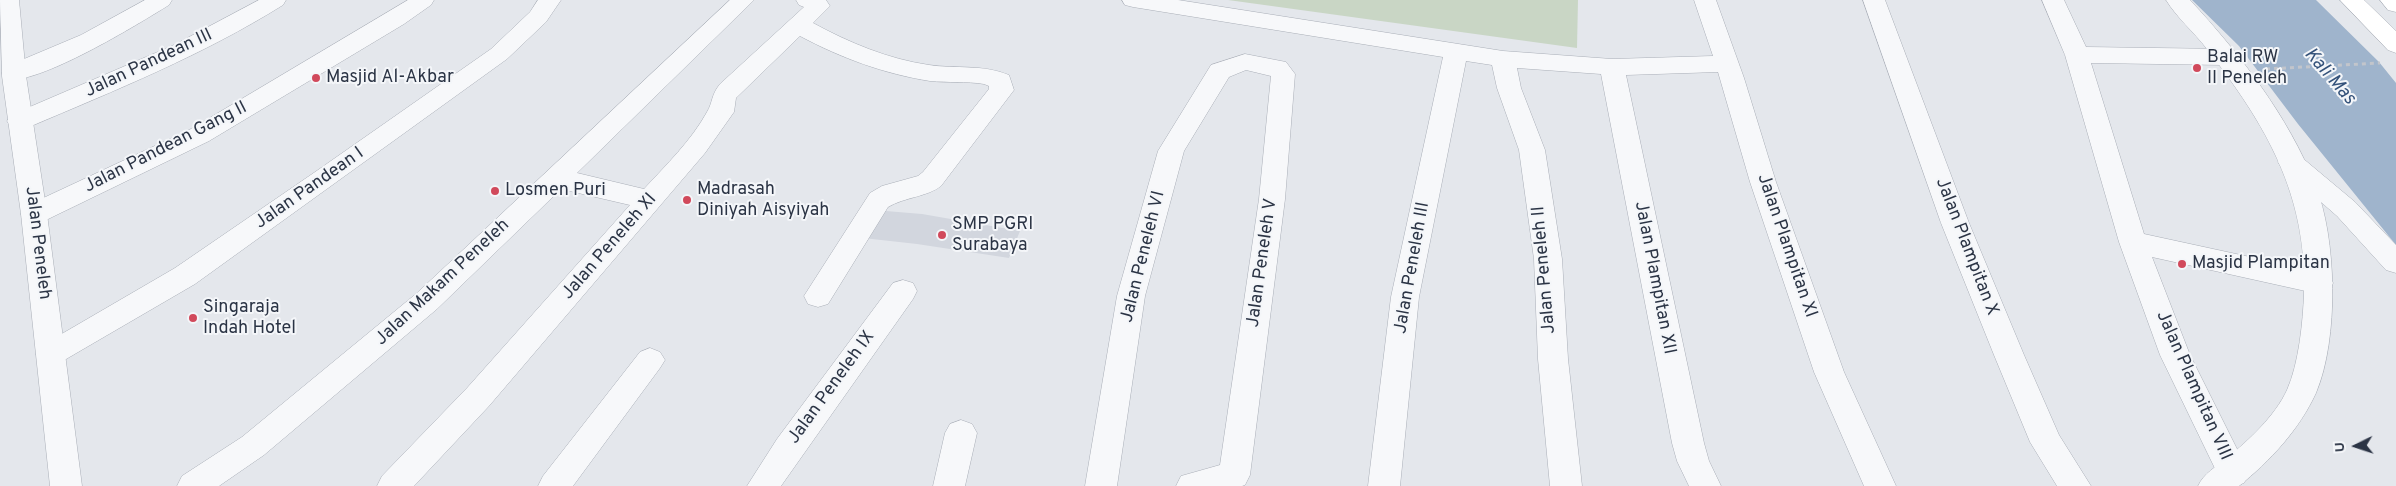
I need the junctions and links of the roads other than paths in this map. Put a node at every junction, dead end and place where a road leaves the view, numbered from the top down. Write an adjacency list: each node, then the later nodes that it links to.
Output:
1 (8, 0): 24 (street, Jalan Peneleh)
2 (161, 0): 24 (street)
3 (275, 0): 25 (street, Jalan Pandean III)
4 (423, 0): 29 (street, Jalan Pandean Gang II)
5 (550, 0): 35 (street, Jalan Pandean I)
6 (743, 0): 27 (street, Jalan Makam Peneleh)
7 (1133, 0): 16 (street)
8 (1705, 0): 21 (street, Jalan Plampitan XI)
9 (1874, 0): 51 (street, Jalan Plampitan X)
10 (2053, 0): 18 (street, Jalan Plampitan VIII)
11 (2178, 0): 19 (street)
12 (2352, 0): 17 (main road)
13 (2391, 0): 14 (main road)
14 (2396, 4)
15 (808, 10): 28 (street, Jalan Peneleh XI); 34 (street)
16 (1456, 52): 20 (street); 47 (street, Jalan Peneleh III)
17 (2391, 54)
18 (2077, 55): 19 (street); 30 (street, Jalan Plampitan VIII)
19 (2225, 57): 26 (street)
20 (1503, 60): 22 (street); 48 (street, Jalan Peneleh II)
21 (1726, 64): 22 (street); 50 (street, Jalan Plampitan XI)
22 (1612, 67): 49 (street, Jalan Plampitan XII)
23 (1220, 71): 45 (street, Jalan Peneleh VI); 46 (street, Jalan Peneleh V)
24 (14, 73): 25 (street, Jalan Peneleh)
25 (20, 121): 29 (street, Jalan Peneleh)
26 (2291, 162): 31 (street); 32 (street)
27 (556, 178): 28 (street); 40 (street, Jalan Makam Peneleh)
28 (651, 200): 41 (street, Jalan Peneleh XI)
29 (34, 214): 35 (street, Jalan Peneleh)
30 (2133, 242): 32 (street); 38 (street, Jalan Plampitan VIII)
31 (2396, 263)
32 (2319, 283): 38 (street)
33 (903, 291): 43 (street, Jalan Peneleh IX)
34 (818, 296)
35 (51, 354): 39 (street, Jalan Peneleh)
36 (650, 360): 42 (street)
37 (961, 433): 44 (street)
38 (2223, 480)
39 (66, 486)
40 (193, 486)
41 (393, 486)
42 (554, 486)
43 (763, 486)
44 (949, 486)
45 (1101, 486)
46 (1192, 486)
47 (1384, 486)
48 (1566, 486)
49 (1705, 486)
50 (1880, 486)
51 (2075, 486)

